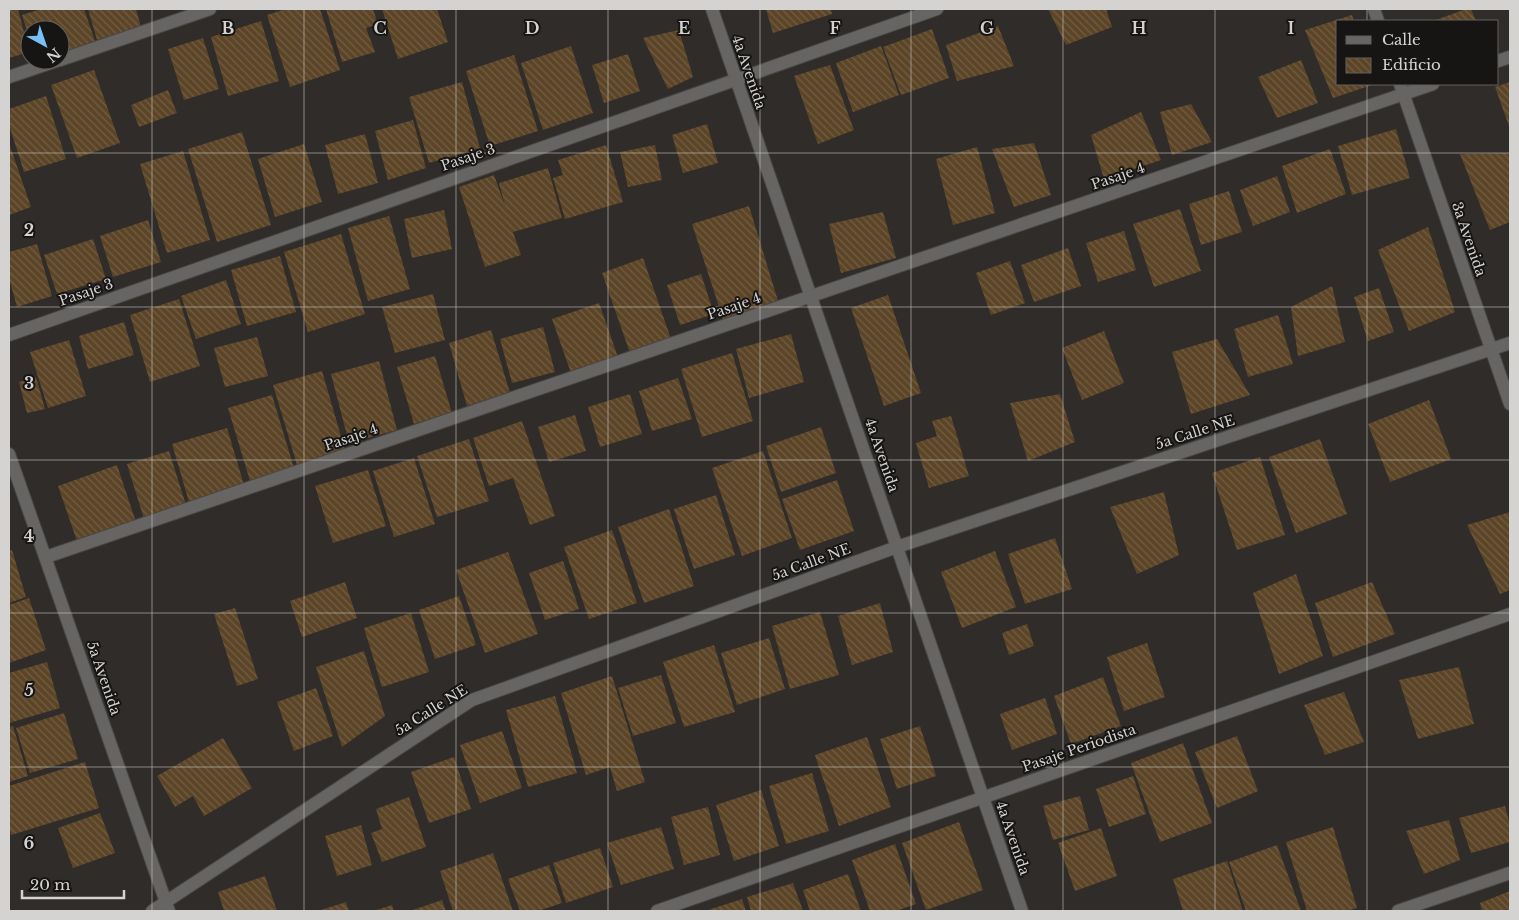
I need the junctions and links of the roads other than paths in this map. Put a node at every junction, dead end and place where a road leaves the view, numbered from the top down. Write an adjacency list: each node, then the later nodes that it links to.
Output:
1 (210, 9): 4 (street)
2 (712, 9): 7 (street, 4a Avenida)
3 (937, 9): 7 (street, Pasaje 3)
4 (70, 56)
5 (30, 70): 6 (street)
6 (9, 77)
7 (736, 79): 10 (street, 4a Avenida); 11 (street, Pasaje 3)
8 (1426, 85): 9 (street, Pasaje 4)
9 (1401, 89): 10 (street, Pasaje 4); 13 (street, 3a Avenida)
10 (812, 296): 16 (street, 4a Avenida); 17 (street, Pasaje 4)
11 (9, 335)
12 (1510, 343): 13 (street, 5a Calle NE)
13 (1491, 350): 14 (street, 3a Avenida); 16 (street, 5a Calle NE)
14 (1510, 404)
15 (9, 454): 17 (street, 5a Avenida)
16 (897, 546): 19 (street, 4a Avenida); 21 (street, 5a Calle NE)
17 (46, 557): 21 (street, 5a Avenida)
18 (1510, 614): 19 (street, Pasaje Periodista)
19 (983, 798): 23 (street, Pasaje Periodista); 24 (street, 4a Avenida)
20 (1510, 873): 25 (street)
21 (167, 907): 22 (street, 5a Calle NE)
22 (152, 911)
23 (657, 911)
24 (1022, 911)
25 (1398, 911)

